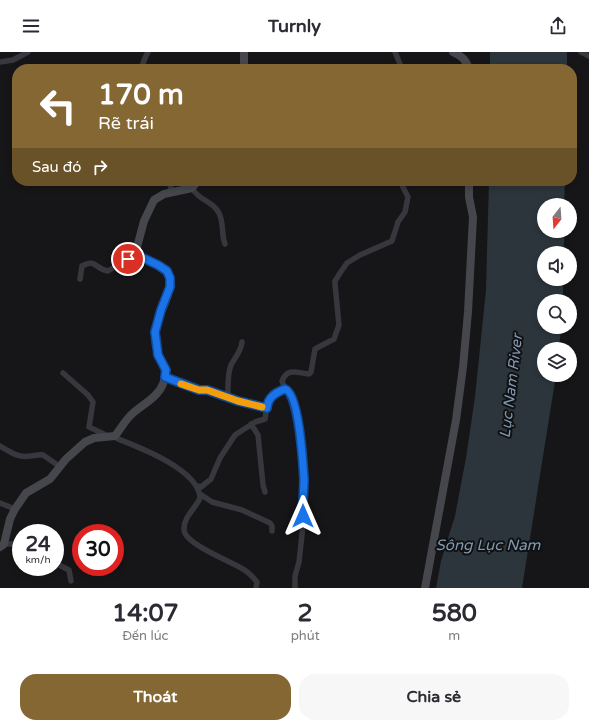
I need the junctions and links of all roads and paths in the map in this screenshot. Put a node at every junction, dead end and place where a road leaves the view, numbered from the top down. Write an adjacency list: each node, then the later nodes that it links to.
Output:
1 (28, 52): 8 (street)
2 (148, 52): 9 (street)
3 (244, 52): 10 (street)
4 (395, 52): 11 (street)
5 (453, 52): 12 (street)
6 (581, 52): 7 (street)
7 (589, 56)
8 (0, 62)
9 (143, 64)
10 (244, 64)
11 (400, 64)
12 (467, 64)
13 (170, 186): 17 (street)
14 (402, 186): 24 (street)
15 (469, 186): 43 (street)
16 (192, 188): 17 (street); 18 (street)
17 (172, 192): 19 (street)
18 (225, 244)
19 (139, 256): 20 (street); 23 (street)
20 (80, 279)
21 (242, 342): 25 (street)
22 (63, 373): 28 (street)
23 (165, 377): 25 (street); 28 (street)
24 (285, 389): 26 (street); 42 (street)
25 (228, 398): 26 (street)
26 (267, 408): 27 (street)
27 (251, 424): 31 (street); 32 (street)
28 (112, 436): 30 (street); 31 (street)
29 (0, 446): 30 (street)
30 (59, 466): 35 (street)
31 (197, 486): 33 (street)
32 (265, 492)
33 (200, 494): 36 (street); 41 (street)
34 (0, 503): 35 (street)
35 (15, 509): 38 (street)
36 (272, 531)
37 (12, 544): 38 (street)
38 (2, 545)
39 (64, 568): 40 (street)
40 (71, 581)
41 (256, 588)
42 (295, 588)
43 (425, 588)

